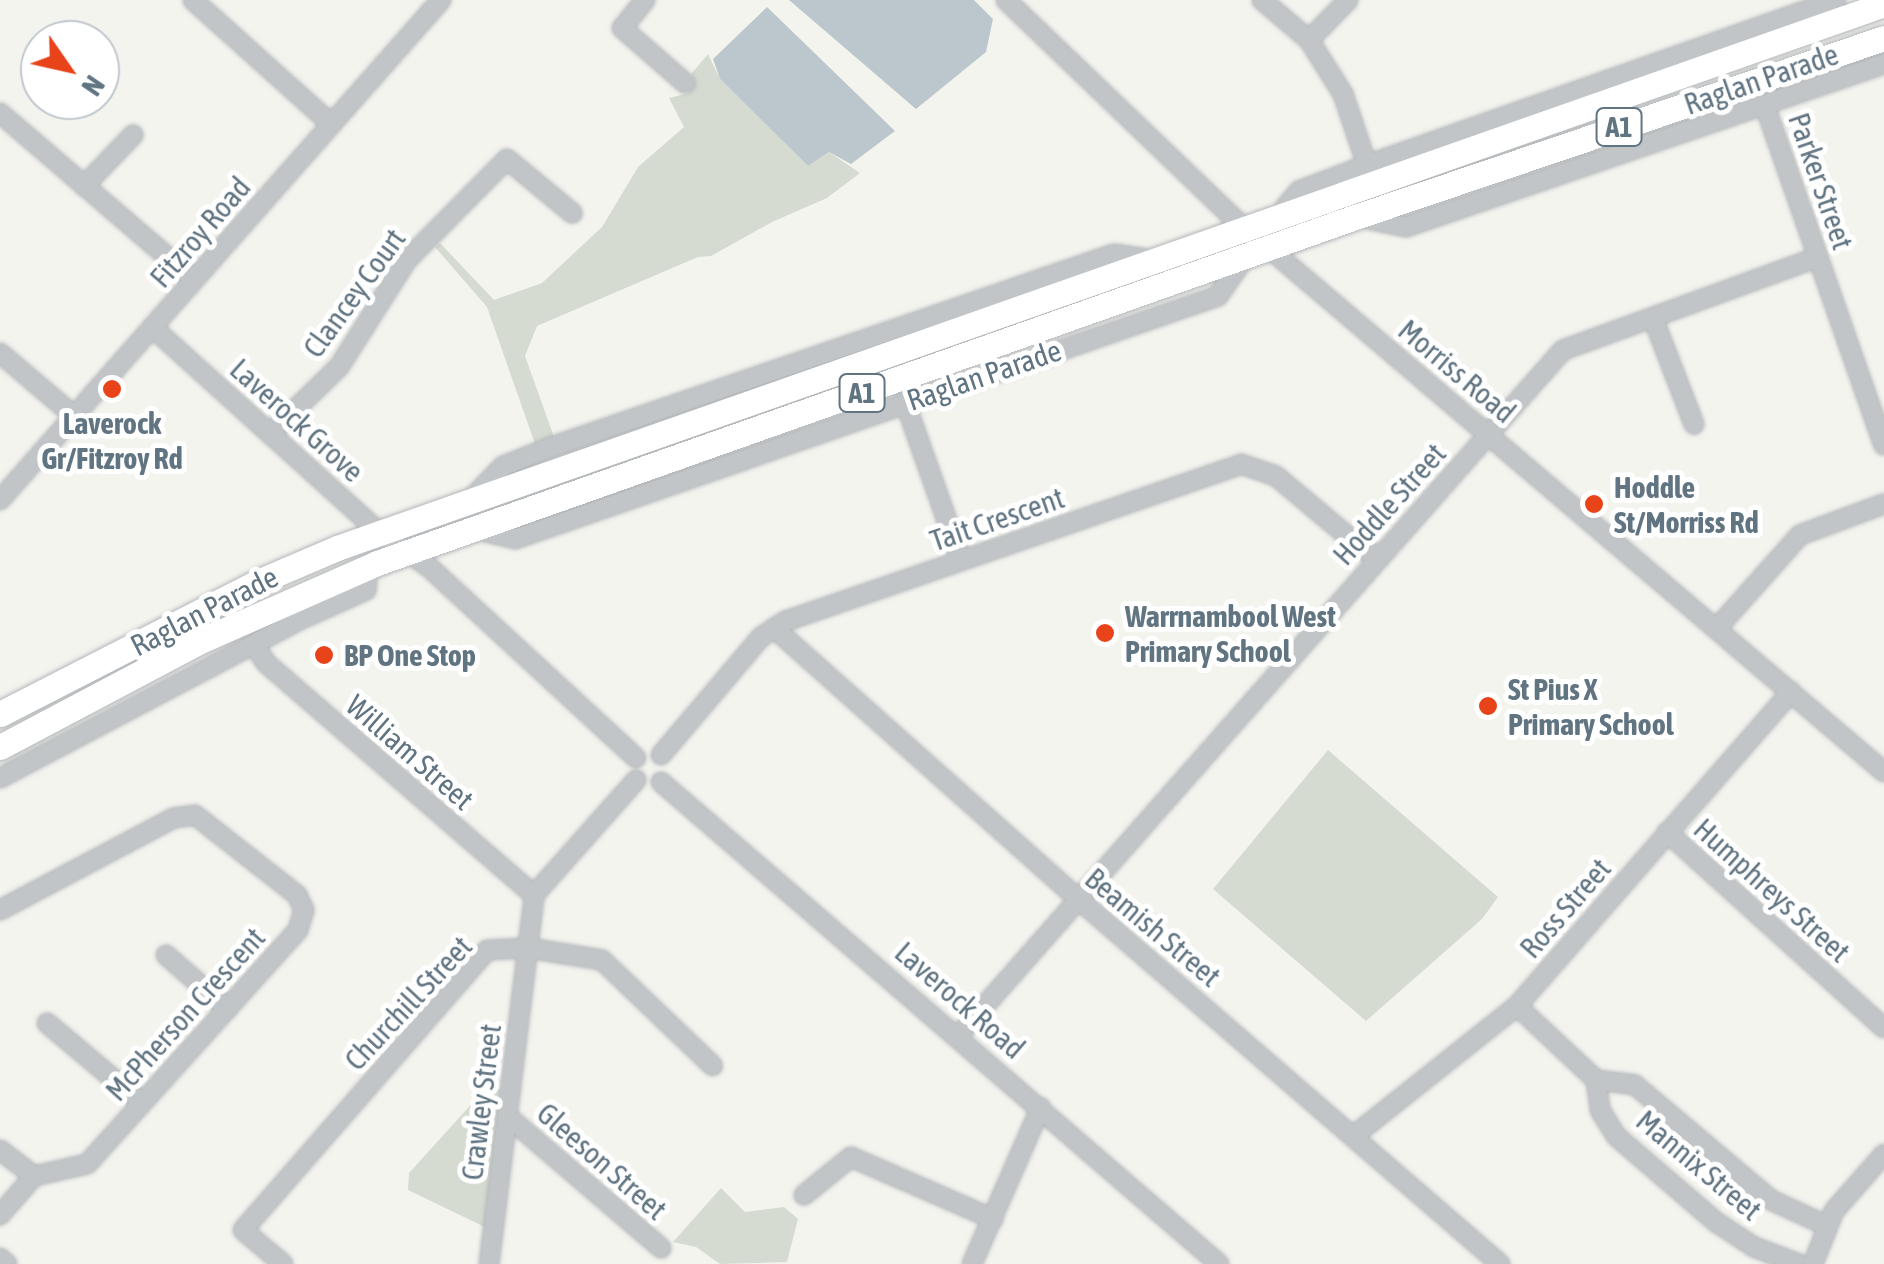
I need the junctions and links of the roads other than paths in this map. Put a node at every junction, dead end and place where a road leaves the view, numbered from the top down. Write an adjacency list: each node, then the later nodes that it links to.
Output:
1 (193, 0): 15 (street)
2 (441, 0): 15 (street, Fitzroy Road)
3 (645, 0): 12 (street)
4 (1006, 0): 22 (street, Morriss Road)
5 (1262, 0): 10 (street)
6 (1348, 0): 10 (street)
7 (1836, 0): 17 (street, Raglan Parade)
8 (1884, 4): 21 (highway, Raglan Parade / A1)
9 (1884, 38): 20 (highway, Raglan Parade / A1)
10 (1309, 40): 17 (street)
11 (1884, 64): 13 (street, Raglan Parade)
12 (685, 83)
13 (1765, 106): 20 (street, Raglan Parade); 25 (street, Parker Street)
14 (0, 113): 18 (street)
15 (332, 124): 26 (street, Fitzroy Road)
16 (133, 135): 18 (street)
17 (1366, 164): 21 (street, Raglan Parade)
18 (84, 186): 26 (street)
19 (572, 214): 34 (street, Clancey Court)
20 (1355, 217): 23 (highway, Raglan Parade / A1)
21 (1274, 220): 22 (highway, Raglan Parade / A1)
22 (1248, 229): 23 (street, Morriss Road); 39 (highway, Raglan Parade / A1)
23 (1272, 249): 24 (highway, Raglan Parade / A1); 33 (street, Morriss Road)
24 (1246, 256): 30 (street, Raglan Parade); 38 (highway, Raglan Parade / A1)
25 (1818, 257): 27 (street, Hoddle Street); 35 (street, Parker Street)
26 (194, 280): 28 (street, Fitzroy Road)
27 (1653, 318): 32 (street); 33 (street, Hoddle Street)
28 (152, 327): 31 (street, Fitzroy Road); 34 (street, Laverock Grove)
29 (0, 353): 31 (street)
30 (905, 402): 38 (street, Raglan Parade); 42 (street)
31 (74, 416): 36 (street, Fitzroy Road)
32 (1694, 424)
33 (1489, 433): 41 (street, Hoddle Street); 44 (street, Morriss Road)
34 (270, 434): 39 (street, Laverock Grove)
35 (1884, 445)
36 (0, 500)
37 (1883, 506): 44 (street)
38 (477, 530): 40 (highway, Raglan Parade / A1)
39 (379, 532): 40 (street, Laverock Grove); 48 (highway, Raglan Parade / A1)
40 (406, 553): 43 (highway, Raglan Parade / A1); 51 (street)
41 (1380, 555): 42 (street, Tait Crescent); 58 (street, Hoddle Street)
42 (961, 560): 45 (street, Tait Crescent)
43 (368, 566): 46 (street, Raglan Parade); 49 (highway, Raglan Parade / A1)
44 (1718, 627): 47 (street, Morriss Road)
45 (774, 628): 50 (street, Tait Crescent); 58 (street, Beamish Street)
46 (255, 646): 53 (street, Raglan Parade); 57 (street, William Street)
47 (1790, 692): 52 (street, Morriss Road); 56 (street, Ross Street)
48 (0, 714)
49 (0, 748)
50 (661, 756): 51 (street); 55 (street)
51 (636, 758): 54 (street)
52 (1884, 772)
53 (0, 778)
54 (636, 780): 55 (street); 57 (street)
55 (662, 782): 66 (street, Laverock Road)
56 (1667, 832): 62 (street, Ross Street); 65 (street, Humphreys Street)
57 (534, 895): 60 (street)
58 (1078, 899): 66 (street, Hoddle Street); 72 (street, Beamish Street)
59 (0, 910): 63 (street, McPherson Crescent)
60 (528, 948): 67 (street, Churchill Street); 71 (street, Crawley Street); 83 (street, Churchill Street)
61 (166, 955): 63 (street)
62 (1516, 1006): 68 (street, Mannix Street); 72 (street, Ross Street)
63 (228, 1008): 69 (street, McPherson Crescent)
64 (47, 1023): 69 (street)
65 (1884, 1028)
66 (959, 1034): 70 (street, Laverock Road)
67 (714, 1066)
68 (1596, 1080): 79 (street, Mannix Street); 88 (street, Mannix Street)
69 (142, 1104): 75 (street, McPherson Crescent)
70 (1041, 1107): 78 (street); 86 (street, Laverock Road)
71 (507, 1116): 80 (street, Gleeson Street); 84 (street, Crawley Street)
72 (1356, 1134): 87 (street, Beamish Street)
73 (0, 1150): 75 (street)
74 (1884, 1154): 79 (street)
75 (34, 1176): 77 (street)
76 (804, 1194): 78 (street)
77 (0, 1215)
78 (993, 1218): 85 (street)
79 (1825, 1225): 89 (street)
80 (661, 1248)
81 (0, 1258): 82 (street)
82 (6, 1264)
83 (283, 1264)
84 (488, 1264)
85 (972, 1264)
86 (1218, 1264)
87 (1500, 1264)
88 (1799, 1264)
89 (1813, 1264)

